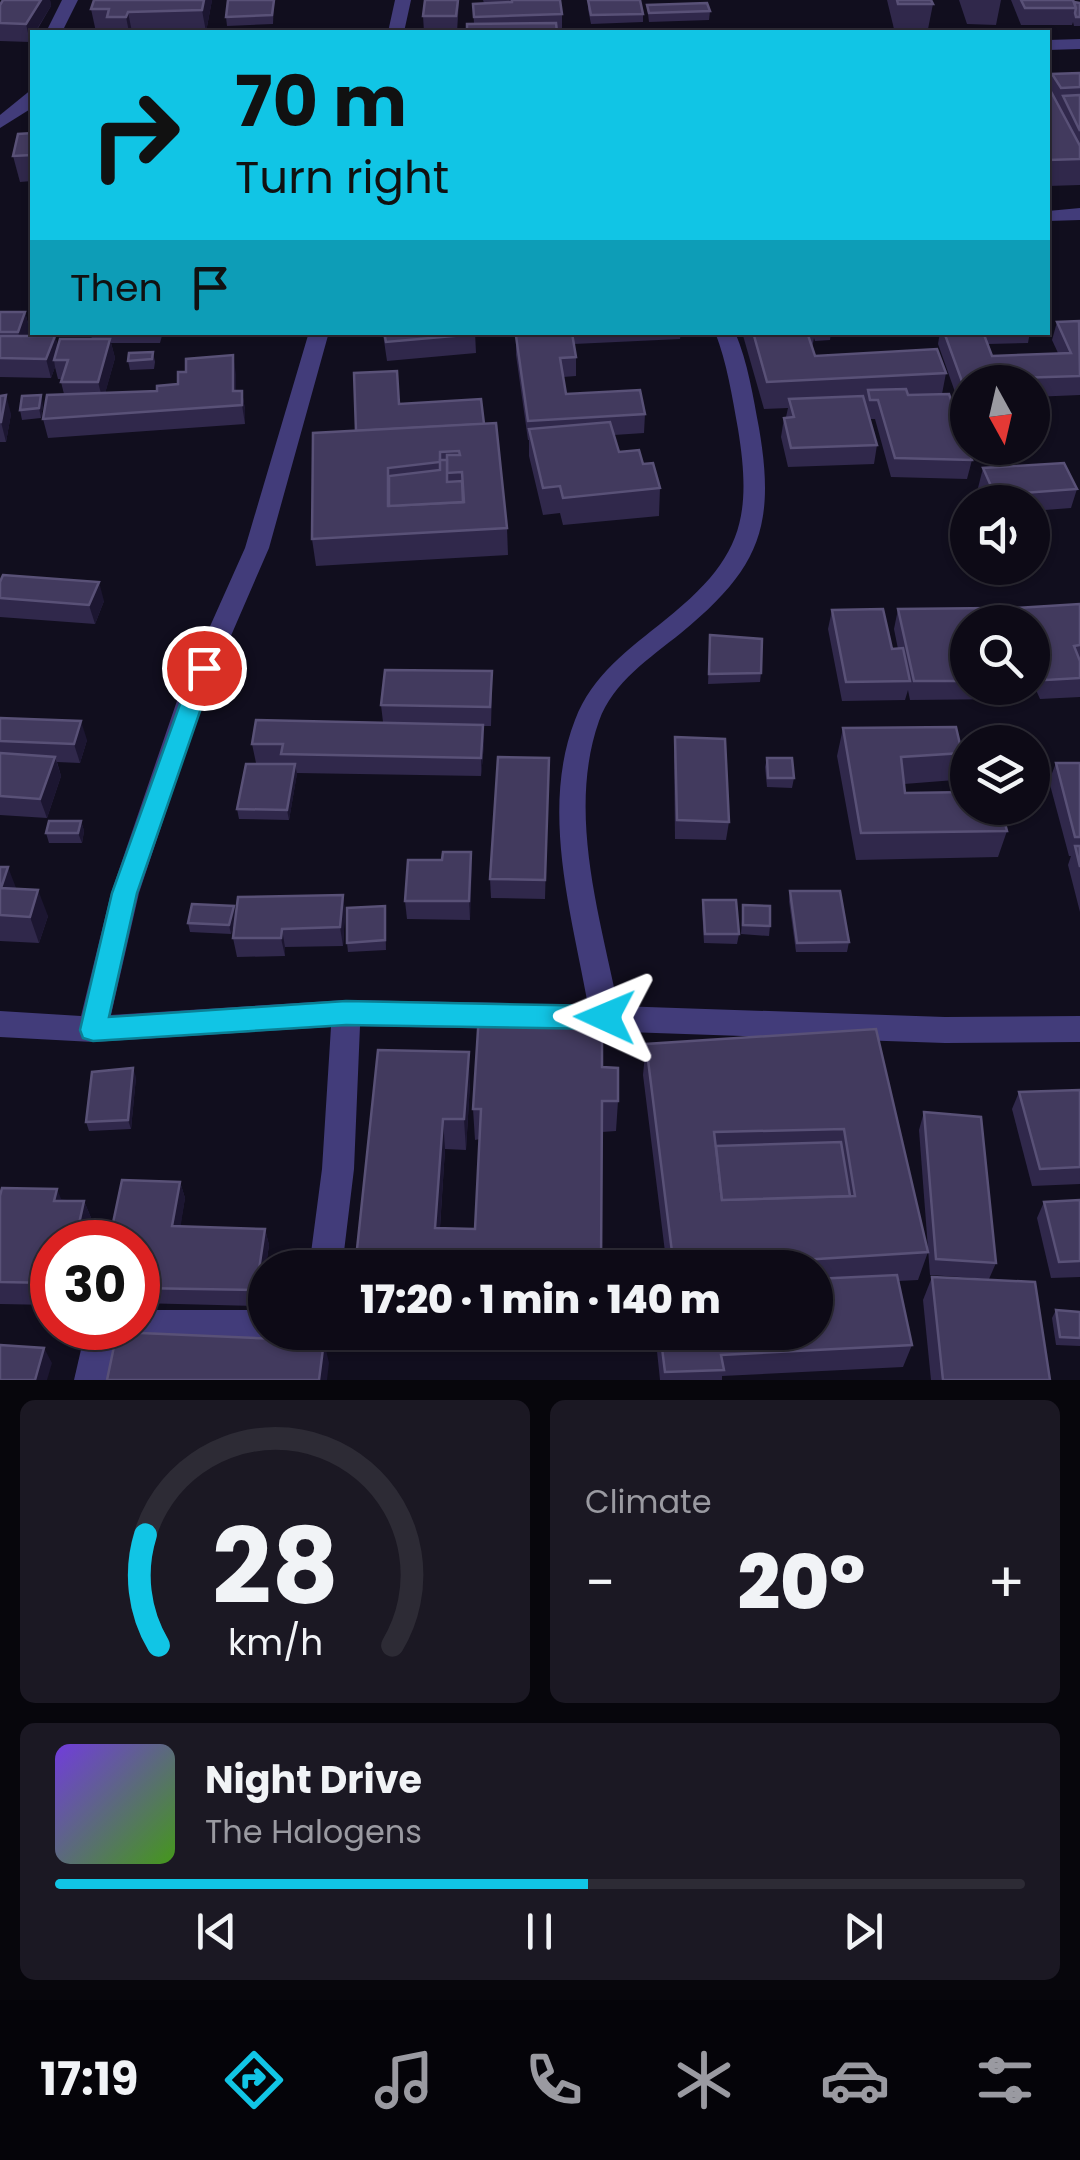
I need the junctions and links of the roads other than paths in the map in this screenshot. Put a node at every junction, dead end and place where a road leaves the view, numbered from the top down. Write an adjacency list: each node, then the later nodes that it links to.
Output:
1 (70, 0): 3 (street)
2 (404, 0): 4 (street)
3 (55, 30)
4 (396, 30)
5 (1080, 44): 6 (street)
6 (1050, 45)
7 (30, 97): 8 (street)
8 (0, 123)
9 (1080, 214): 10 (street)
10 (1050, 216)
11 (318, 335): 17 (street)
12 (726, 335): 14 (street)
13 (346, 1013): 14 (street); 17 (street); 18 (street)
14 (605, 1017): 16 (street)
15 (0, 1024): 17 (street)
16 (1080, 1029)
17 (93, 1030)
18 (327, 1250)
19 (160, 1327): 20 (street)
20 (248, 1327)
21 (98, 1350): 22 (street)
22 (91, 1380)

